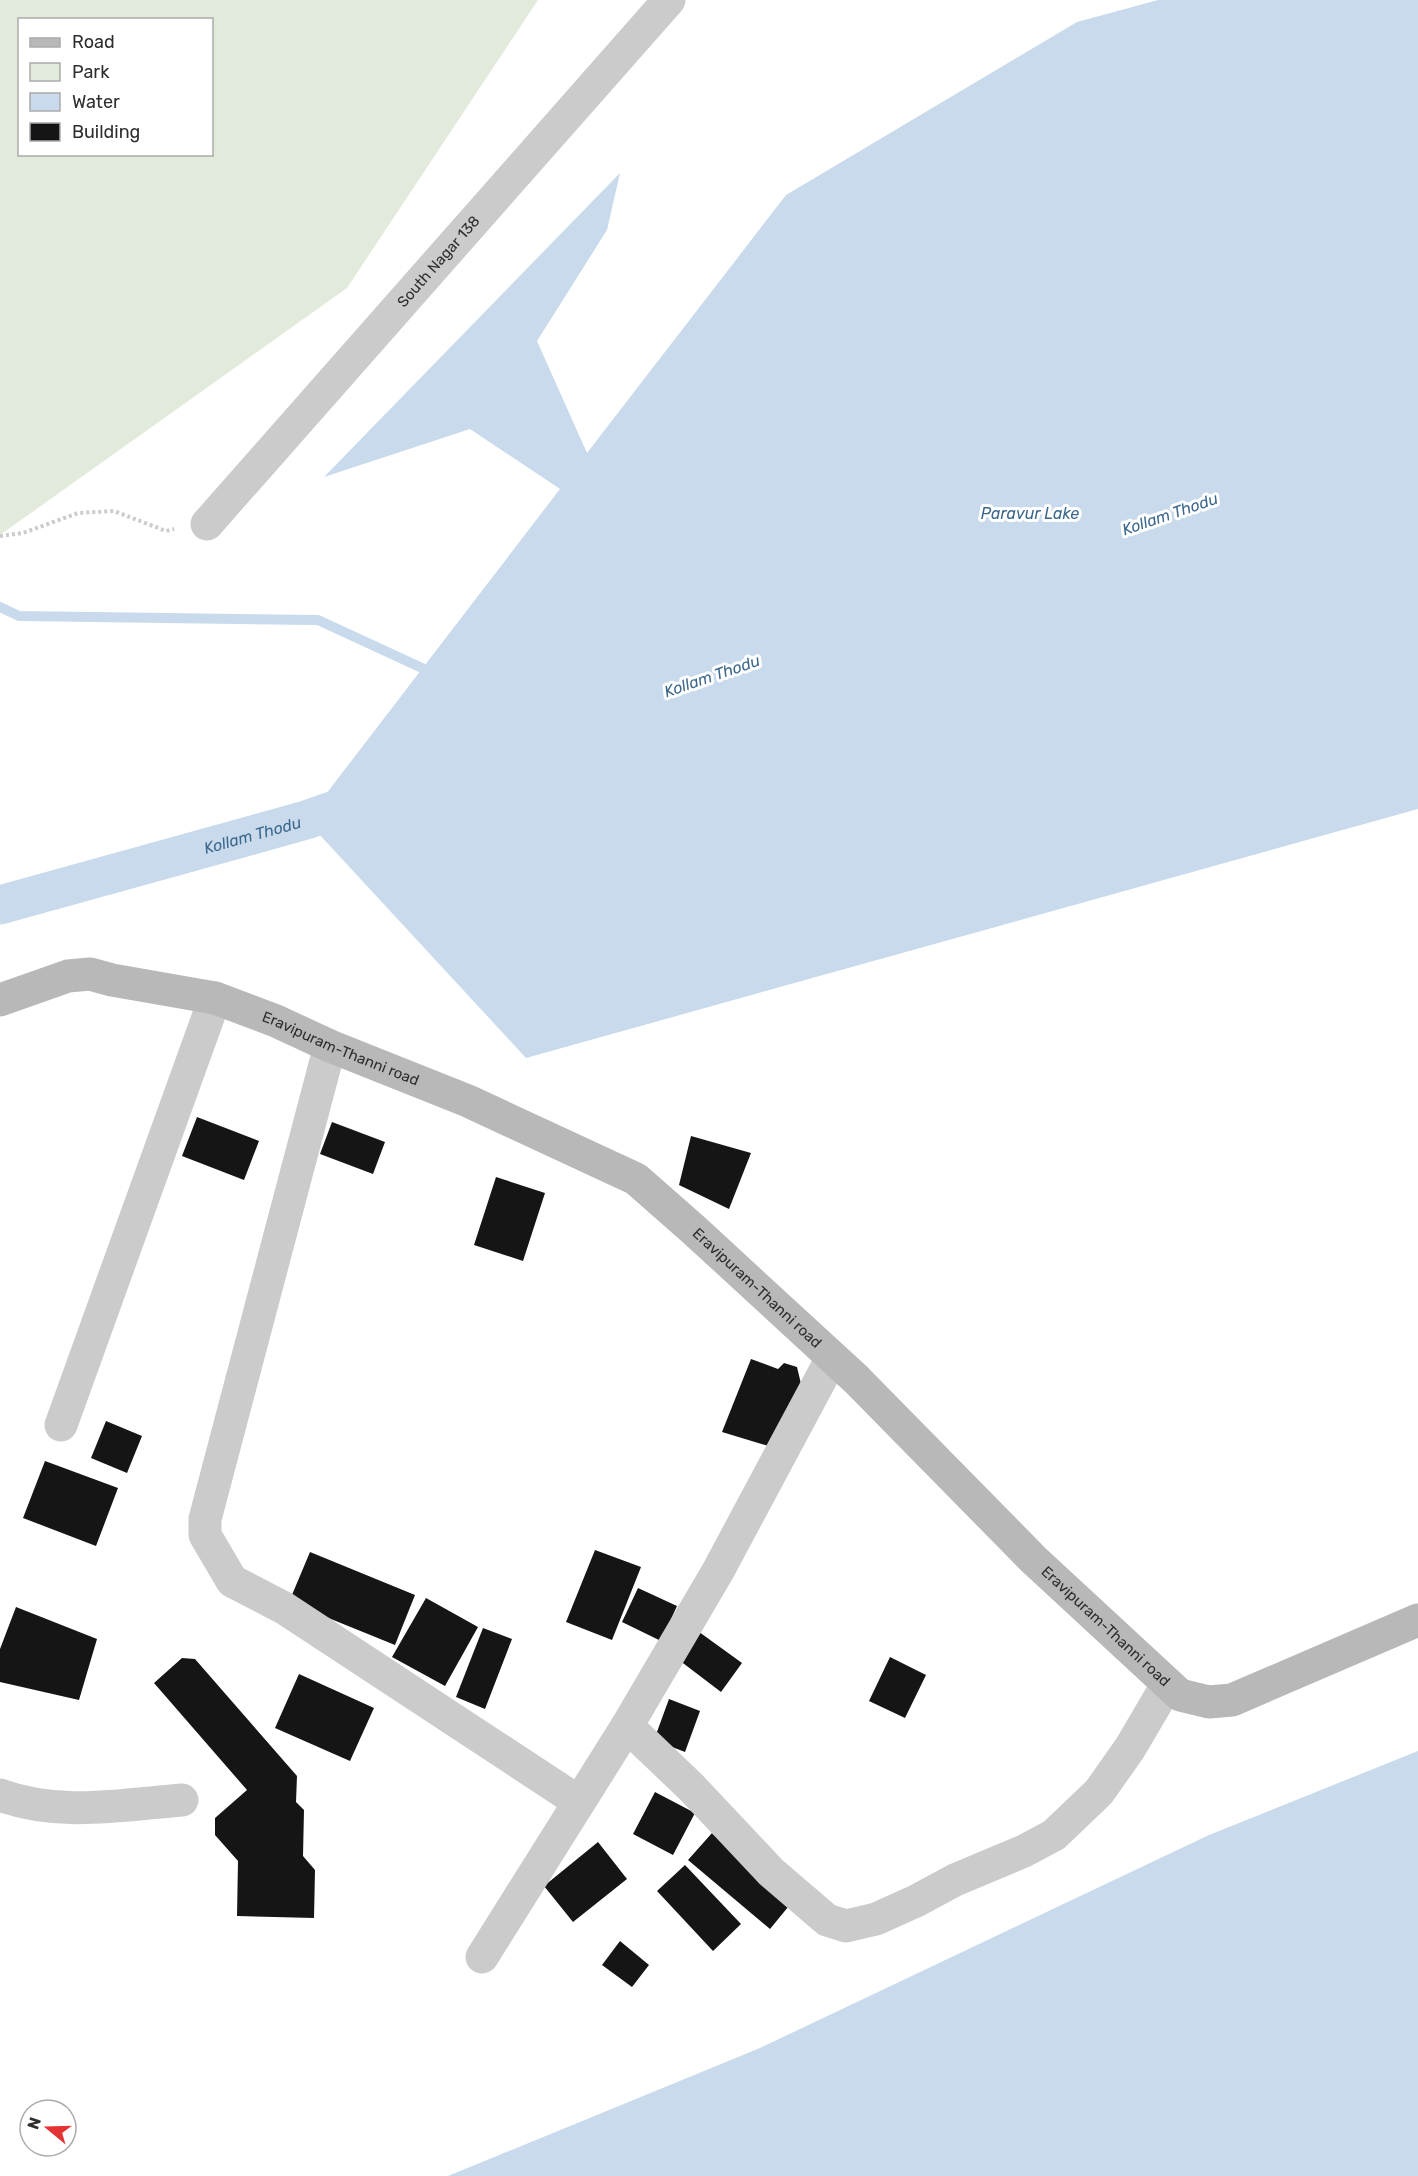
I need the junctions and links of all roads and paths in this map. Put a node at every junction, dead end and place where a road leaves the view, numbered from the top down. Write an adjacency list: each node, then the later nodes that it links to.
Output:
1 (669, 0): 2 (street, South Nagar 138)
2 (207, 524): 3 (path)
3 (0, 536)
4 (215, 998): 5 (main road, Eravipuram-Thanni road); 6 (main road, Eravipuram-Thanni road); 8 (street)
5 (0, 1000)
6 (330, 1046): 7 (main road, Eravipuram-Thanni road); 14 (street)
7 (832, 1358): 10 (main road, Eravipuram-Thanni road); 11 (street)
8 (62, 1425)
9 (1418, 1620): 10 (main road, Eravipuram-Thanni road)
10 (1167, 1684): 11 (street)
11 (627, 1726): 14 (street)
12 (0, 1795): 13 (street)
13 (182, 1800)
14 (579, 1802): 15 (street)
15 (482, 1957)

